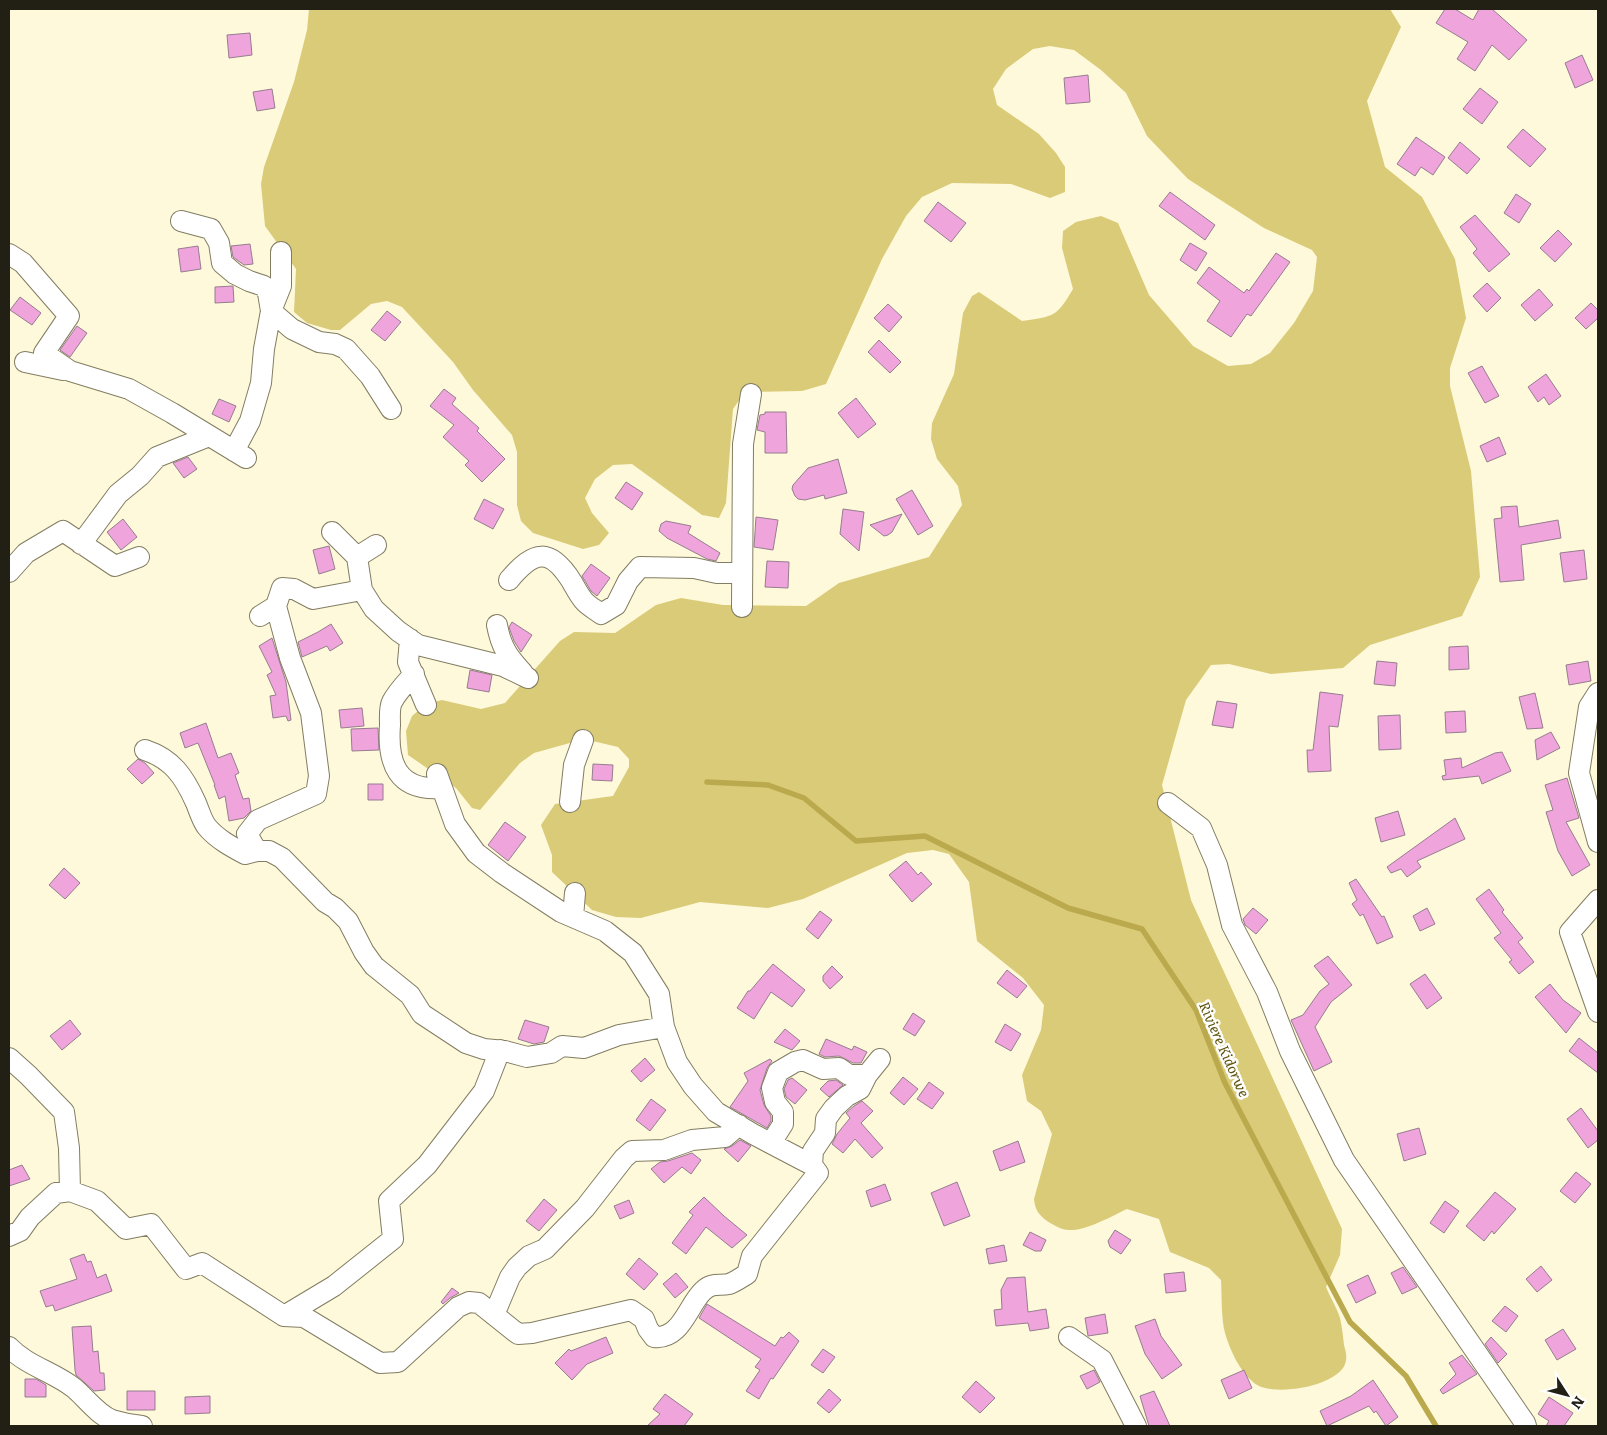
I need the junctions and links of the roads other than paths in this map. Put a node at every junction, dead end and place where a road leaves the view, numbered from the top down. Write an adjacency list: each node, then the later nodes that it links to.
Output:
1 (181, 220): 4 (street)
2 (281, 252): 4 (street)
3 (9, 254): 6 (street)
4 (271, 311): 8 (street); 9 (street)
5 (25, 362): 6 (street)
6 (70, 371): 9 (street)
7 (751, 394): 16 (street)
8 (391, 410)
9 (209, 436): 11 (street)
10 (332, 532): 14 (street)
11 (81, 544): 13 (street); 15 (street)
12 (376, 545): 14 (street)
13 (139, 557)
14 (357, 557): 18 (street)
15 (9, 572)
16 (742, 573): 17 (street); 19 (street)
17 (509, 580)
18 (362, 590): 21 (street); 30 (street)
19 (742, 607)
20 (498, 625): 21 (street)
21 (410, 639): 22 (street)
22 (414, 674): 24 (street); 33 (street)
23 (1598, 693): 29 (street)
24 (426, 705)
25 (583, 740): 27 (street)
26 (144, 750): 30 (street)
27 (570, 802)
28 (1168, 803): 51 (street)
29 (1598, 842)
30 (257, 850): 36 (street)
31 (575, 893): 33 (street)
32 (1598, 900): 34 (street)
33 (573, 917): 35 (street)
34 (1598, 1012)
35 (664, 1027): 36 (street); 40 (street)
36 (500, 1050): 46 (street)
37 (9, 1058): 43 (street)
38 (880, 1059): 39 (street)
39 (867, 1075): 41 (street); 42 (street)
40 (738, 1125): 41 (street); 45 (street)
41 (770, 1143): 42 (street)
42 (812, 1165): 45 (street)
43 (70, 1191): 44 (street); 46 (street)
44 (9, 1236)
45 (494, 1315): 46 (street)
46 (284, 1316)
47 (1069, 1338): 50 (street)
48 (9, 1347): 49 (street)
49 (142, 1426)
50 (1136, 1426)
51 (1526, 1426)

